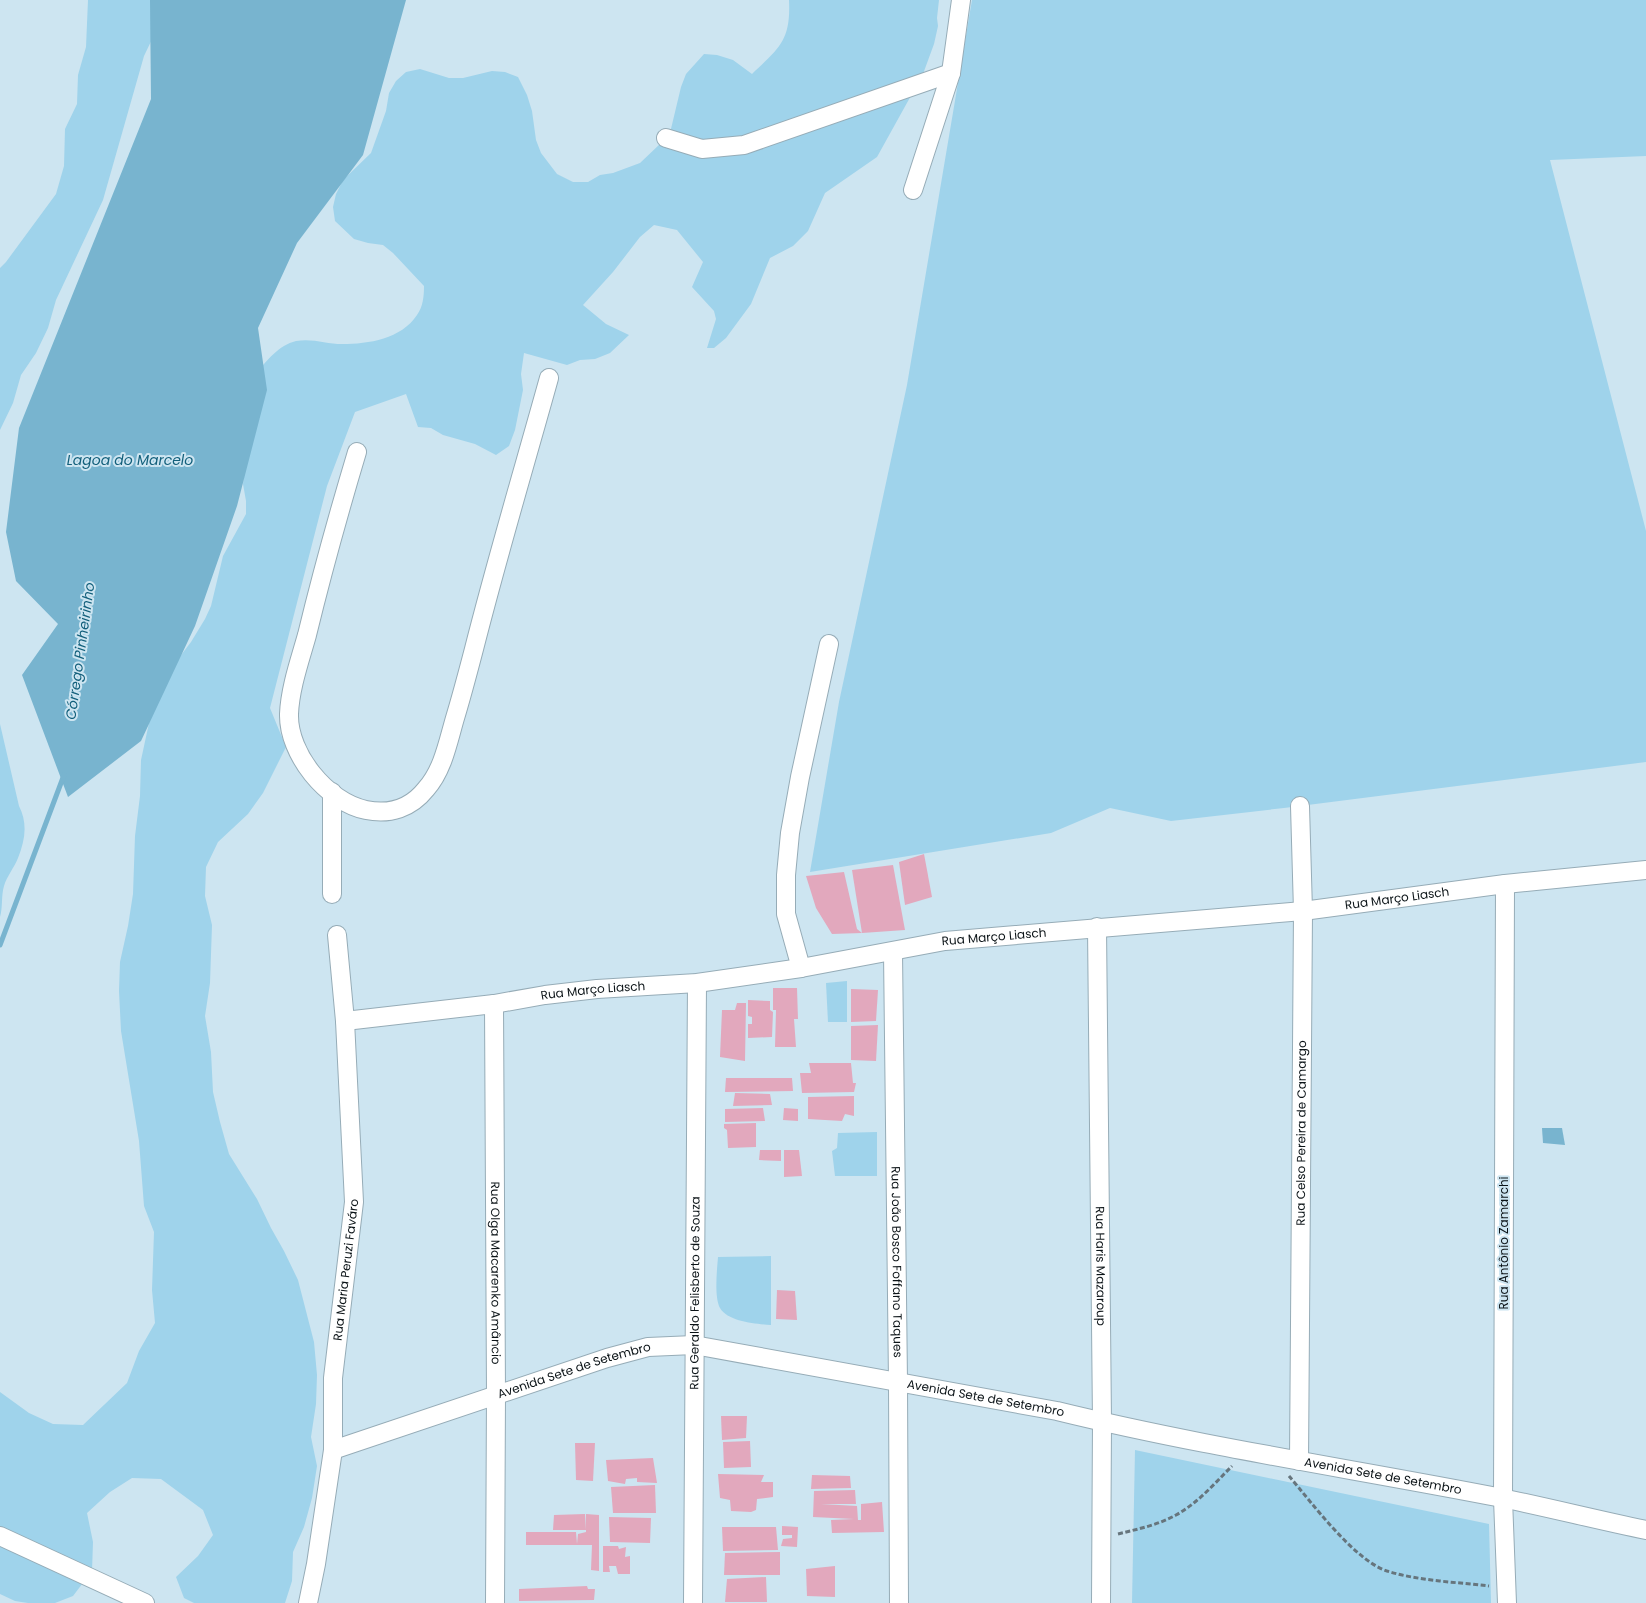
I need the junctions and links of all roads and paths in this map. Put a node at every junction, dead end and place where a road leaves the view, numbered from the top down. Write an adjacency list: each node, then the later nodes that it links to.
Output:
1 (961, 0): 2 (street)
2 (951, 73): 3 (street); 4 (street)
3 (666, 138)
4 (913, 190)
5 (549, 378): 8 (street)
6 (357, 452): 8 (street)
7 (829, 644): 17 (street)
8 (332, 792): 12 (street)
9 (1300, 806): 13 (street, Rua Celso Pereira de Camargo)
10 (1646, 870): 11 (street, Rua Março Liasch)
11 (1505, 884): 13 (street, Rua Março Liasch); 29 (street, Rua Antônio Zamarchi)
12 (332, 894)
13 (1303, 910): 14 (street, Rua Março Liasch); 28 (street, Rua Celso Pereira de Camargo)
14 (1097, 927): 16 (street, Rua Março Liasch); 24 (street, Rua Haris Mazaroup)
15 (337, 935): 20 (street, Rua Maria Peruzi Faváro)
16 (893, 952): 17 (street, Rua Março Liasch); 22 (street, Rua João Bosco Foffano Taques)
17 (801, 968): 18 (street, Rua Março Liasch)
18 (697, 983): 19 (street, Rua Março Liasch); 21 (street, Rua Geraldo Felisberto de Souza)
19 (494, 1004): 20 (street, Rua Março Liasch); 23 (street, Rua Olga Macarenko Amâncio)
20 (345, 1021): 25 (street, Rua Maria Peruzi Faváro)
21 (694, 1345): 22 (street, Avenida Sete de Setembro); 23 (street, Avenida Sete de Setembro); 37 (street, Rua Geraldo Felisberto de Souza)
22 (898, 1382): 24 (street, Avenida Sete de Setembro); 38 (street, Rua João Bosco Foffano Taques)
23 (496, 1394): 25 (street, Avenida Sete de Setembro); 36 (street, Rua Olga Macarenko Amâncio)
24 (1102, 1422): 26 (street, Avenida Sete de Setembro); 32 (street, Rua Haris Mazaroup)
25 (333, 1450): 35 (street, Rua Maria Peruzi Faváro)
26 (1244, 1451): 27 (street, Avenida Sete de Setembro); 32 (path)
27 (1272, 1456): 28 (street, Avenida Sete de Setembro); 33 (path)
28 (1299, 1461): 29 (street, Avenida Sete de Setembro)
29 (1503, 1499): 30 (street, Avenida Sete de Setembro); 33 (street, Rua Antônio Zamarchi)
30 (1646, 1530)
31 (0, 1536): 34 (street)
32 (1102, 1538): 39 (street, Rua Haris Mazaroup)
33 (1507, 1596)
34 (145, 1603)
35 (308, 1603)
36 (495, 1603)
37 (693, 1603)
38 (899, 1603)
39 (1101, 1603)

